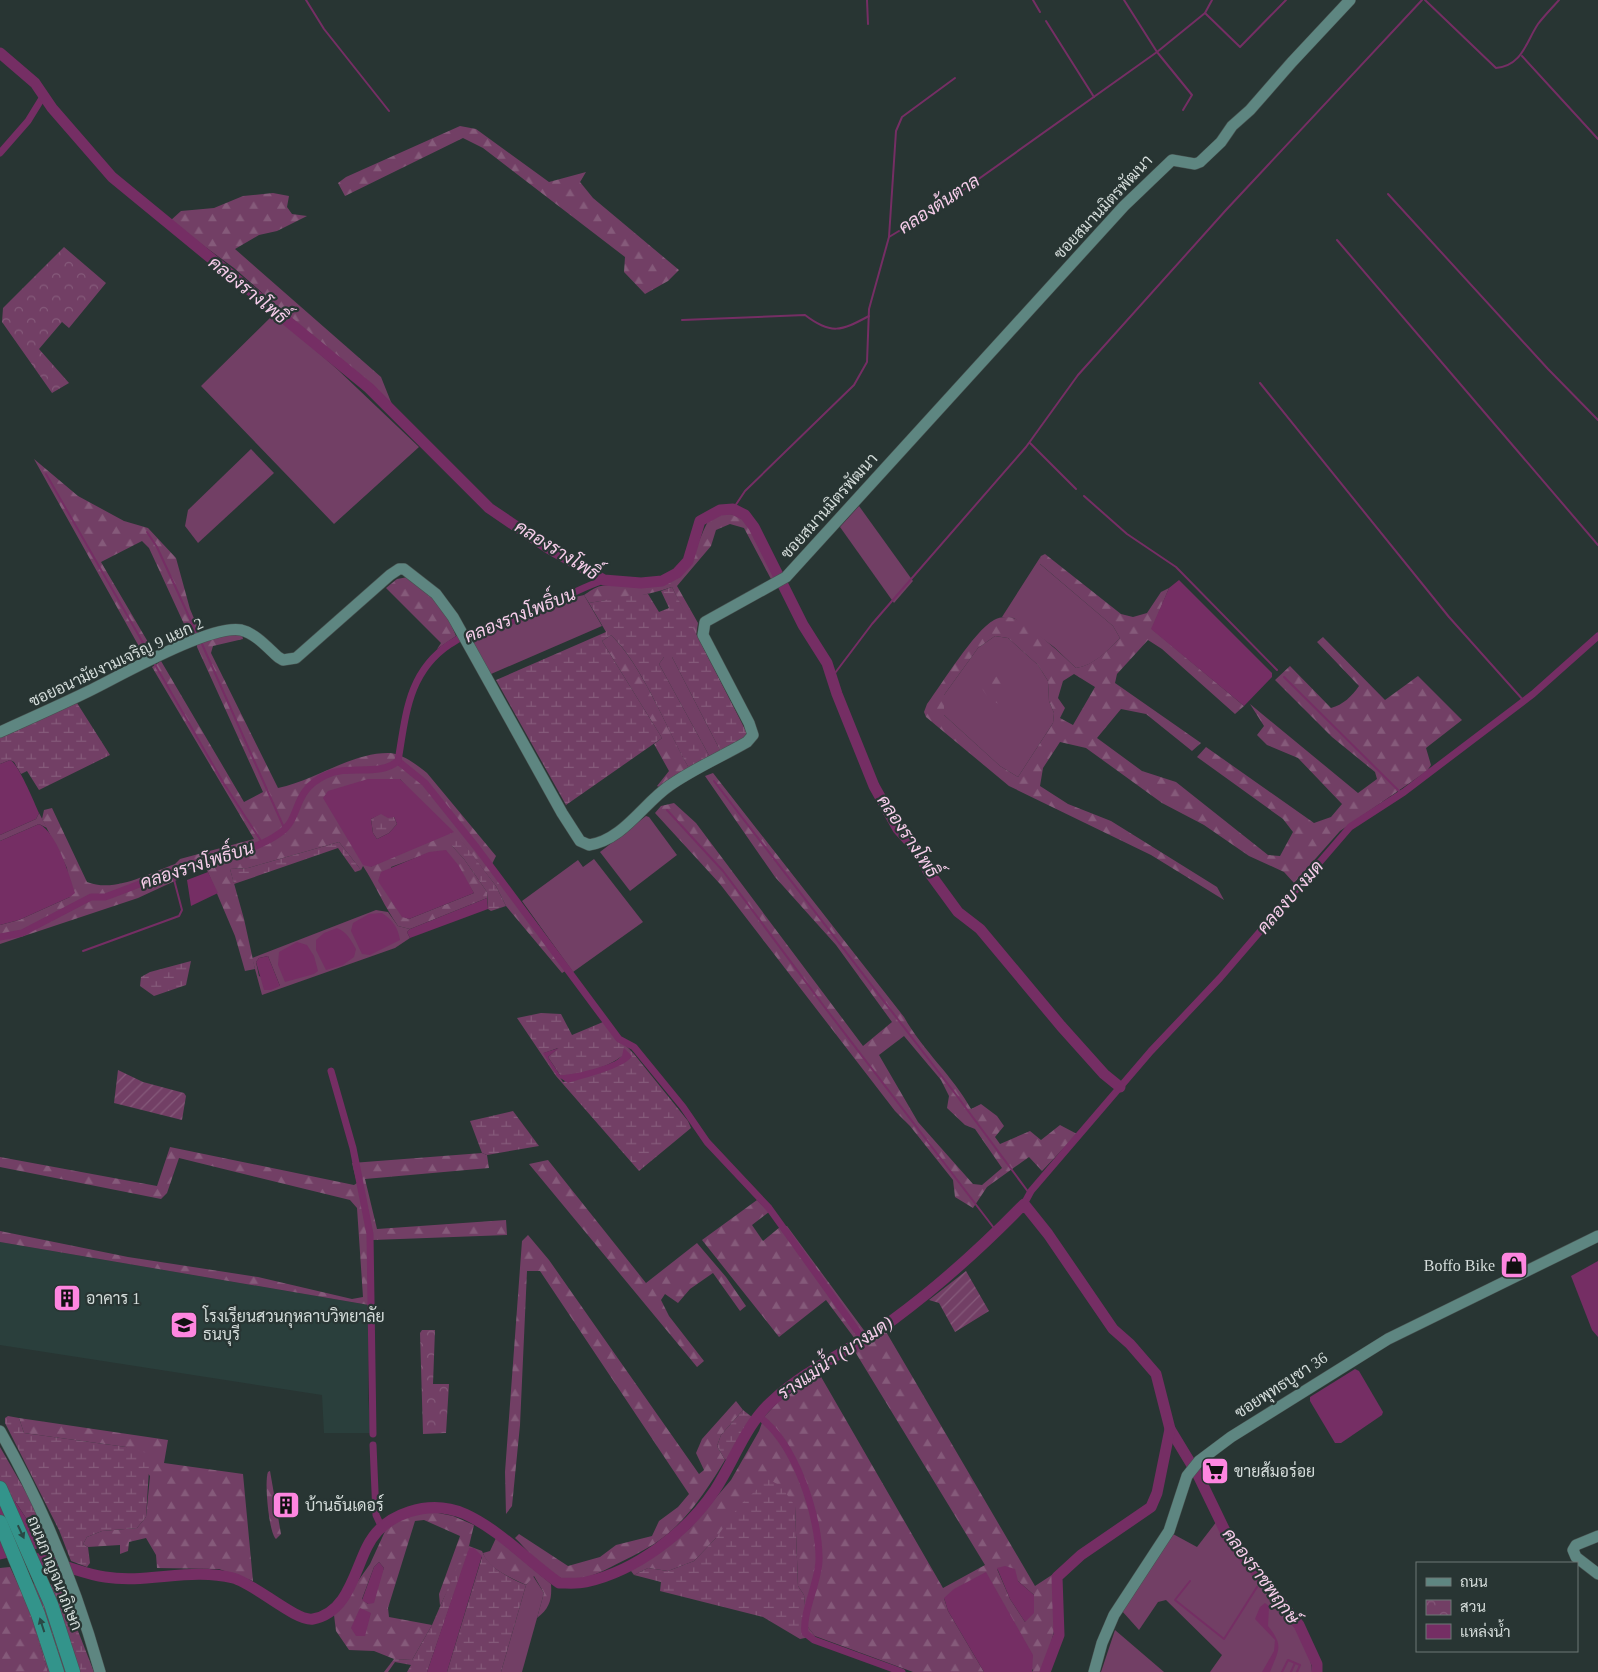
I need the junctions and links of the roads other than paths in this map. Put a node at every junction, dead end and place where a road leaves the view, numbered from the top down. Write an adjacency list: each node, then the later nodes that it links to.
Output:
1 (1350, 0): 2 (street, ซอยสมานมิตรพัฒนา)
2 (469, 644): 3 (street, ซอยอนามัยงามเจริญ 9 แยก 2)
3 (0, 732)
4 (1598, 1236): 13 (street, ซอยพุทธบูชา 36)
5 (0, 1431): 12 (street)
6 (0, 1488): 11 (highway, ถนนกาญจนาภิเษก, one-way to 11)
7 (0, 1522): 10 (highway, ถนนกาญจนาภิเษก, one-way to 7)
8 (1598, 1536): 9 (street)
9 (1598, 1574)
10 (57, 1672)
11 (72, 1672)
12 (100, 1672)
13 (1094, 1672)

